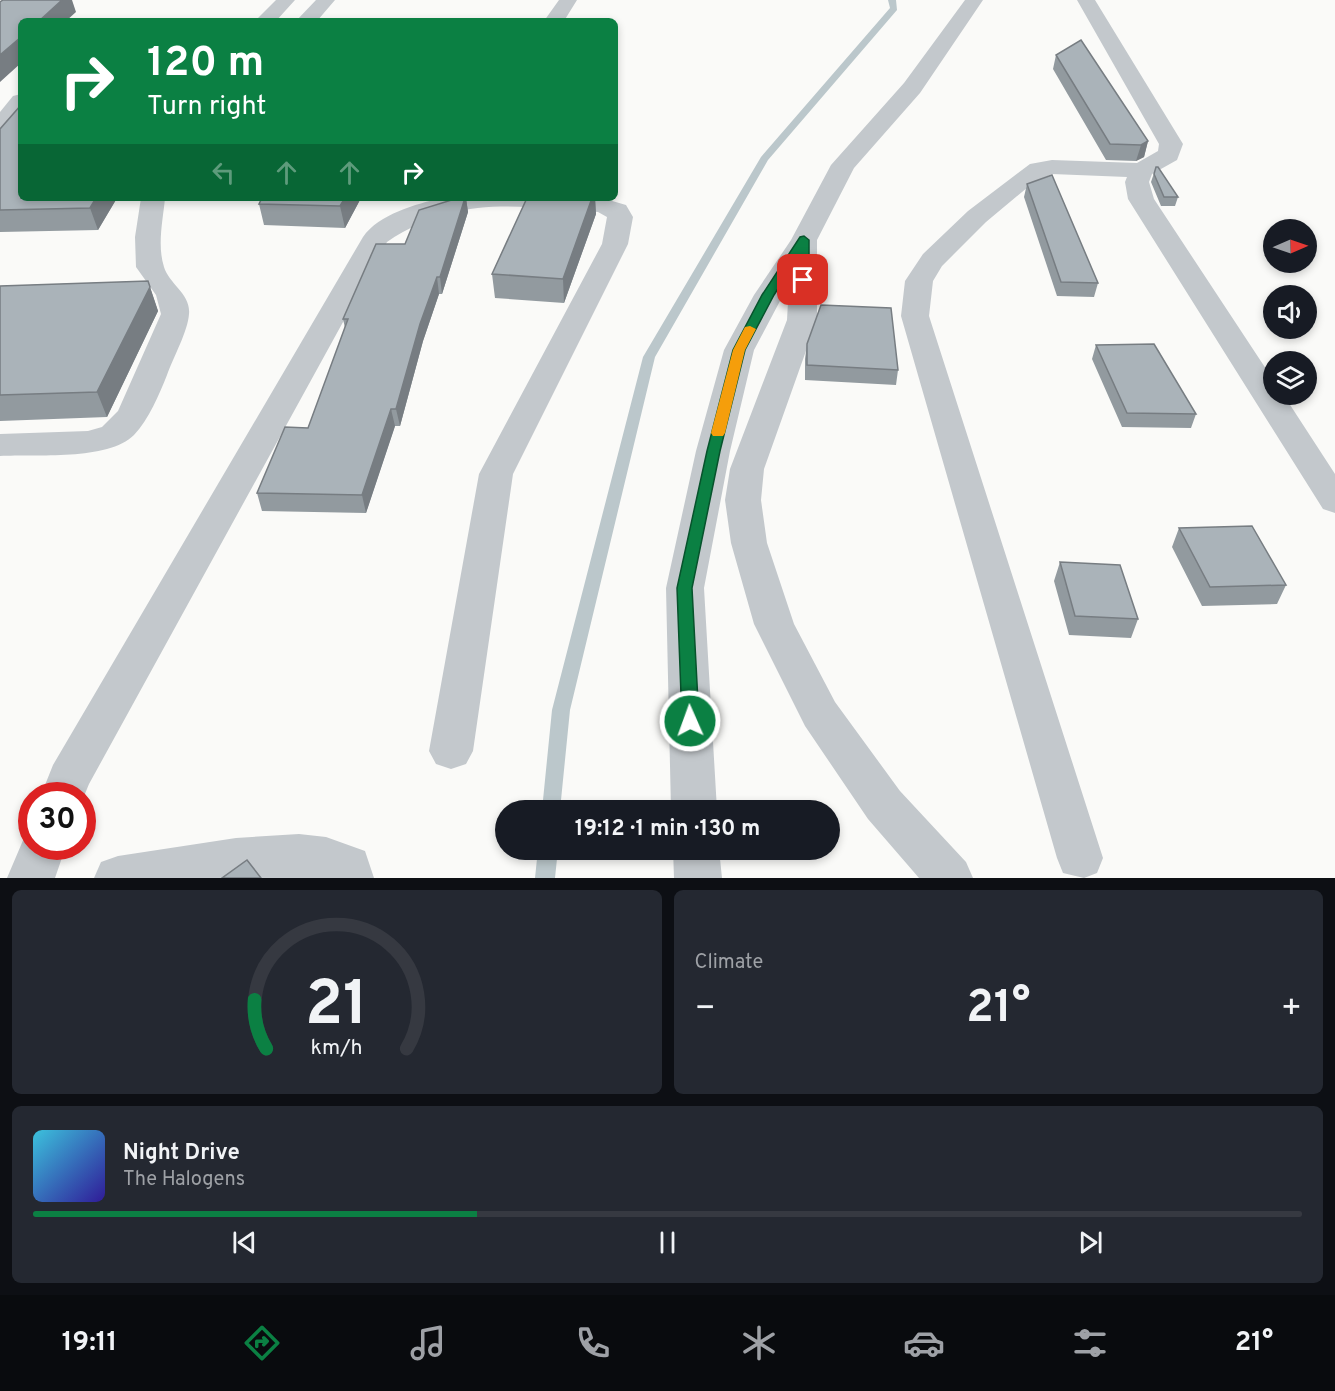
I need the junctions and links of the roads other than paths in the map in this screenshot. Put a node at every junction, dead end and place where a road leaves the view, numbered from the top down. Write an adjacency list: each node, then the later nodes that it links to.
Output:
1 (286, 0): 6 (street)
2 (326, 0): 7 (street)
3 (568, 0): 8 (street)
4 (974, 0): 15 (street)
5 (1086, 0): 11 (street)
6 (268, 18)
7 (309, 18)
8 (556, 18)
9 (18, 105): 10 (street)
10 (0, 126)
11 (1141, 170): 17 (street); 21 (street)
12 (153, 201): 16 (street)
13 (457, 201): 19 (street)
14 (525, 201): 18 (street)
15 (804, 240): 20 (street); 28 (street)
16 (0, 445)
17 (1335, 501)
18 (452, 751)
19 (68, 782)
20 (694, 800)
21 (1080, 858)
22 (38, 860): 24 (street)
23 (697, 860): 27 (street)
24 (31, 878)
25 (118, 878): 26 (street)
26 (350, 878)
27 (698, 878)
28 (949, 878)

